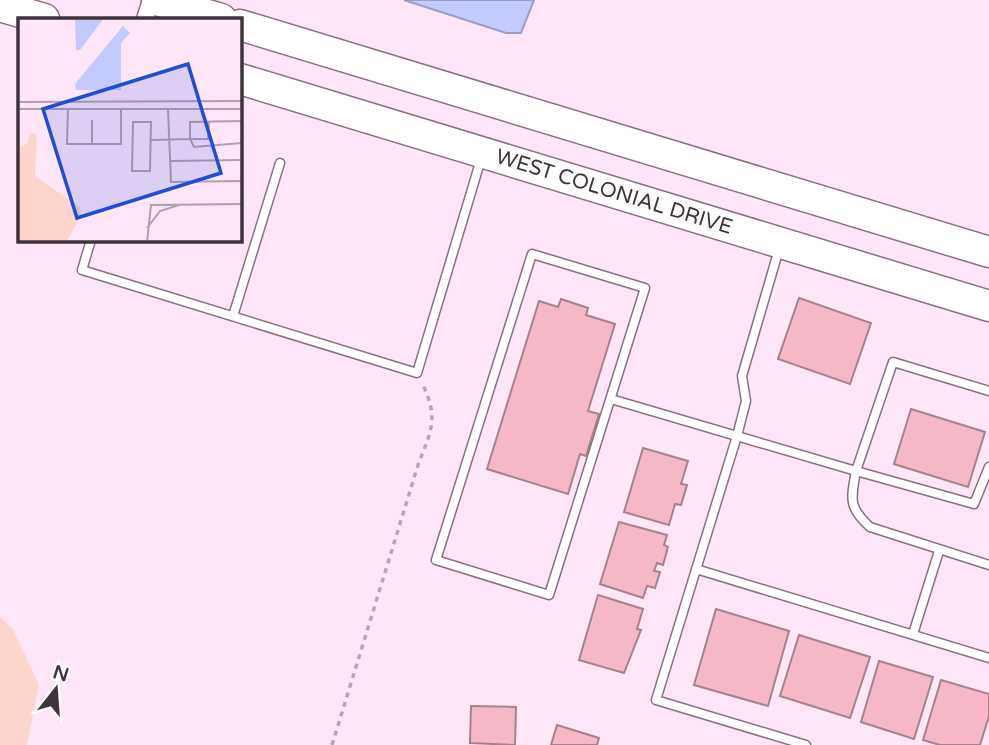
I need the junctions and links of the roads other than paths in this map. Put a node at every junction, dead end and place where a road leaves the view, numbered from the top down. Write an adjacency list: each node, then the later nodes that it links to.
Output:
1 (151, 0): 5 (street)
2 (157, 0): 6 (highway)
3 (0, 6): 4 (highway)
4 (41, 18)
5 (145, 18)
6 (218, 18)
7 (242, 26): 13 (highway)
8 (242, 80): 9 (highway, WEST COLONIAL DRIVE)
9 (482, 152): 12 (highway, WEST COLONIAL DRIVE); 15 (lane)
10 (280, 163): 15 (lane)
11 (90, 242): 15 (lane)
12 (780, 243): 14 (highway, WEST COLONIAL DRIVE); 18 (lane)
13 (989, 252)
14 (989, 306)
15 (233, 316)
16 (989, 391): 20 (lane)
17 (611, 400): 17 (lane); 18 (lane)
18 (737, 436): 20 (lane); 23 (lane)
19 (989, 467): 20 (lane)
20 (856, 471): 21 (lane)
21 (940, 551): 22 (lane); 24 (lane)
22 (989, 565)
23 (696, 569): 24 (lane); 26 (lane)
24 (913, 634): 25 (lane)
25 (989, 658)
26 (806, 745)

